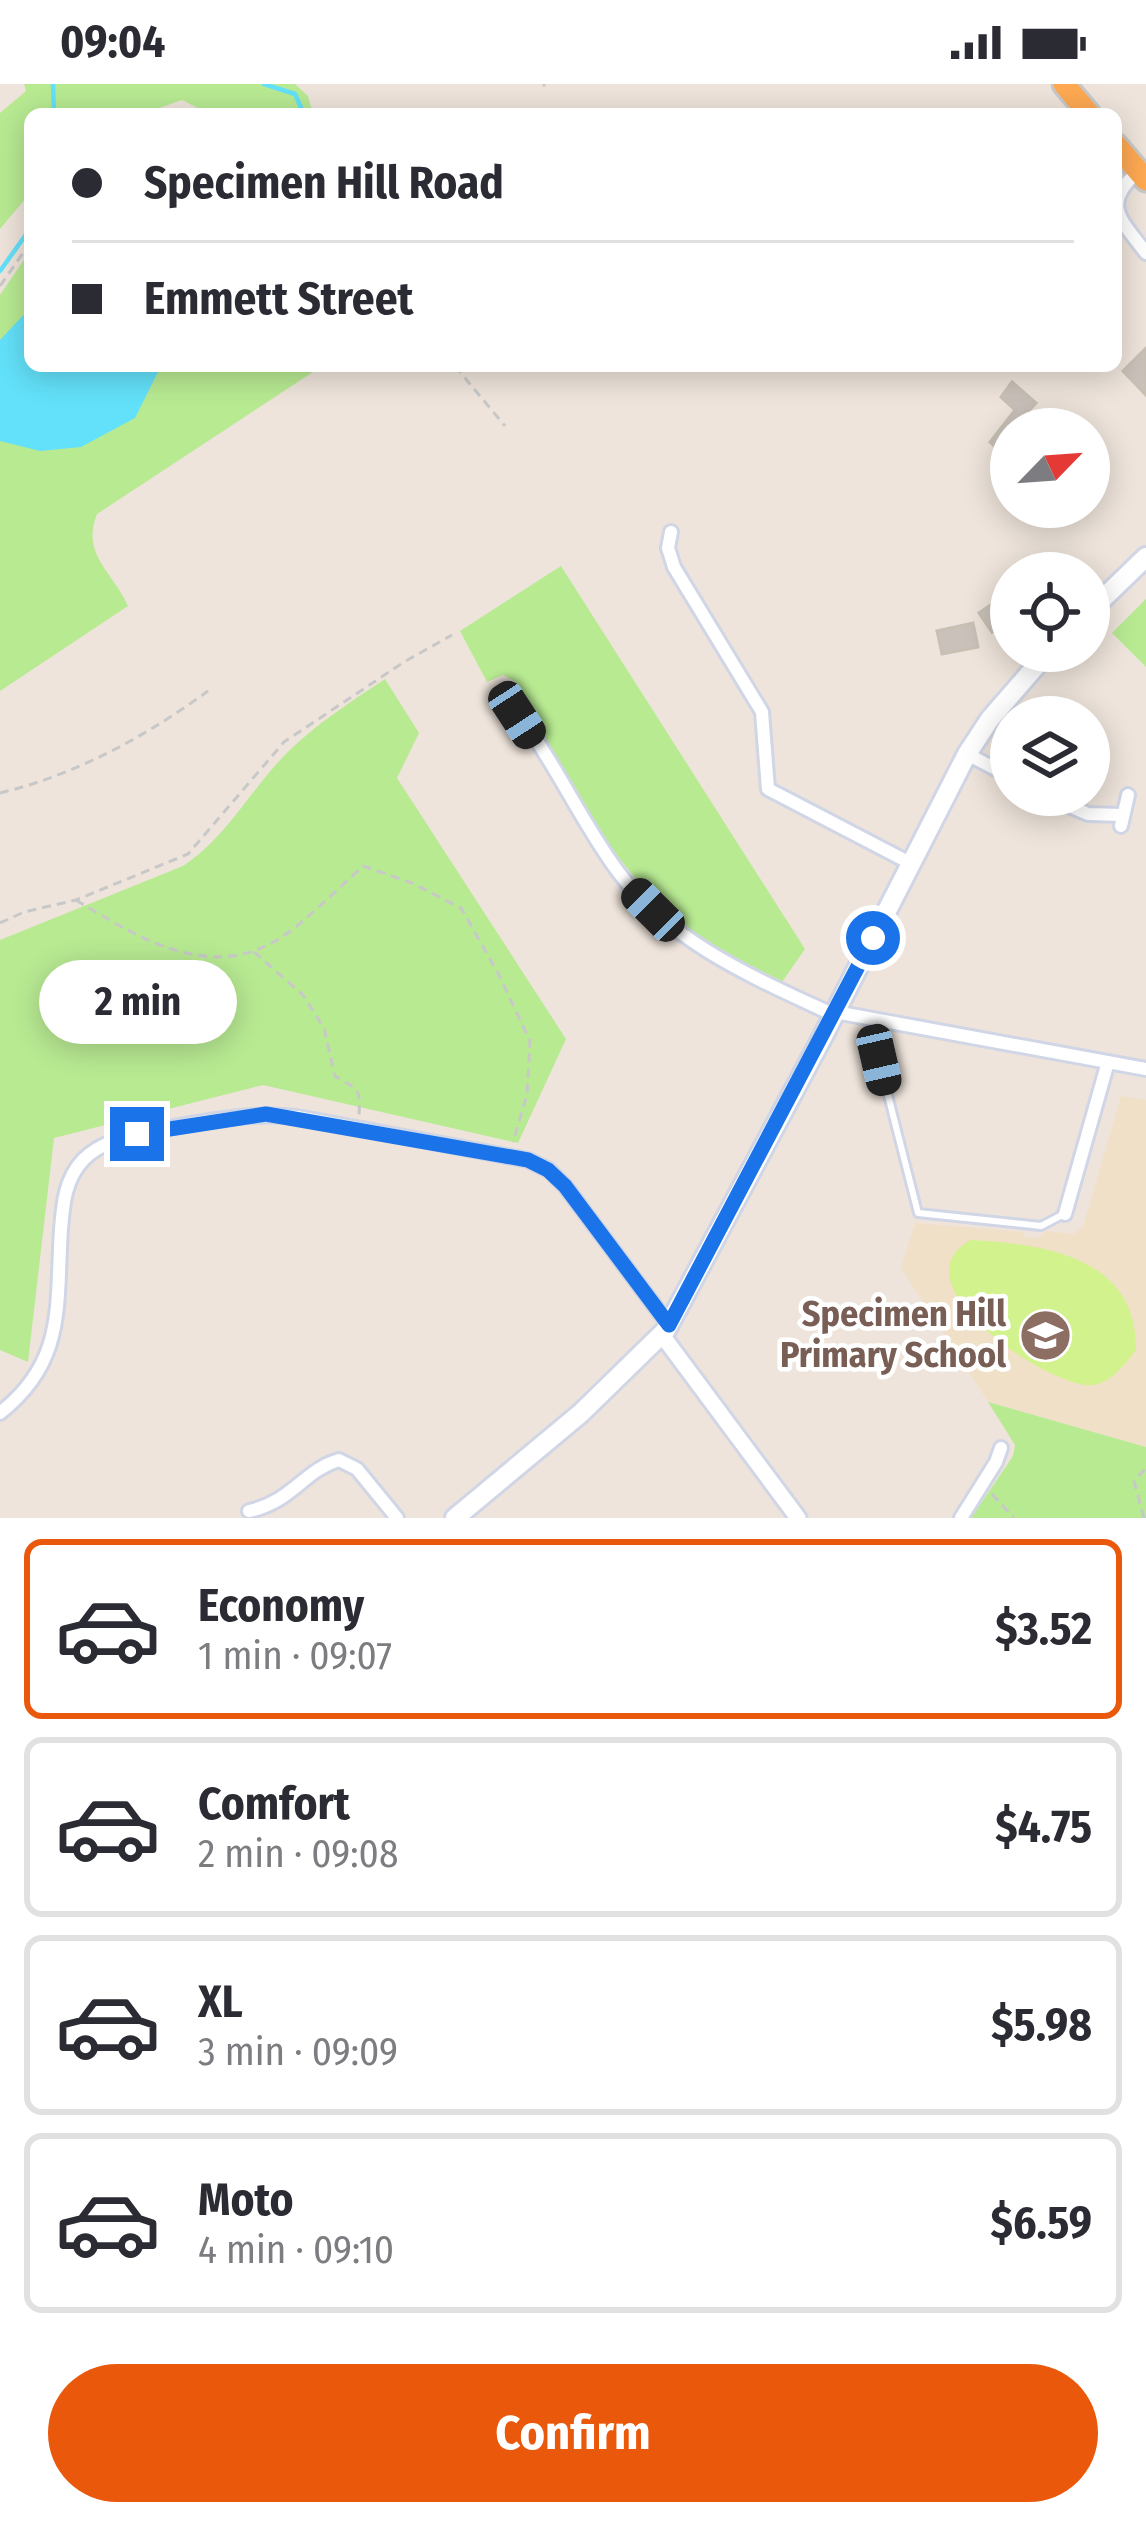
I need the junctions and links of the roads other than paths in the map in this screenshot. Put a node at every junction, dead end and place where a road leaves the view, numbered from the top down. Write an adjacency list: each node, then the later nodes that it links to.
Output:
1 (1064, 84): 2 (highway)
2 (1085, 108)
3 (1122, 218): 4 (street)
4 (1146, 254)
5 (671, 532): 14 (street)
6 (1146, 557): 7 (main road)
7 (1110, 592)
8 (1031, 672): 10 (main road)
9 (502, 695): 15 (street)
10 (967, 754): 11 (street); 14 (main road)
11 (990, 767)
12 (1128, 795): 13 (street)
13 (1097, 816)
14 (910, 863): 15 (main road)
15 (834, 1014): 16 (street); 20 (main road)
16 (879, 1022): 17 (street); 19 (lane)
17 (1108, 1062): 18 (street); 19 (street)
18 (1146, 1070)
19 (1065, 1214)
20 (666, 1330): 21 (street); 24 (main road); 26 (street)
21 (0, 1413)
22 (1001, 1448): 27 (street)
23 (249, 1511): 25 (street)
24 (464, 1515)
25 (397, 1518)
26 (798, 1518)
27 (961, 1518)

